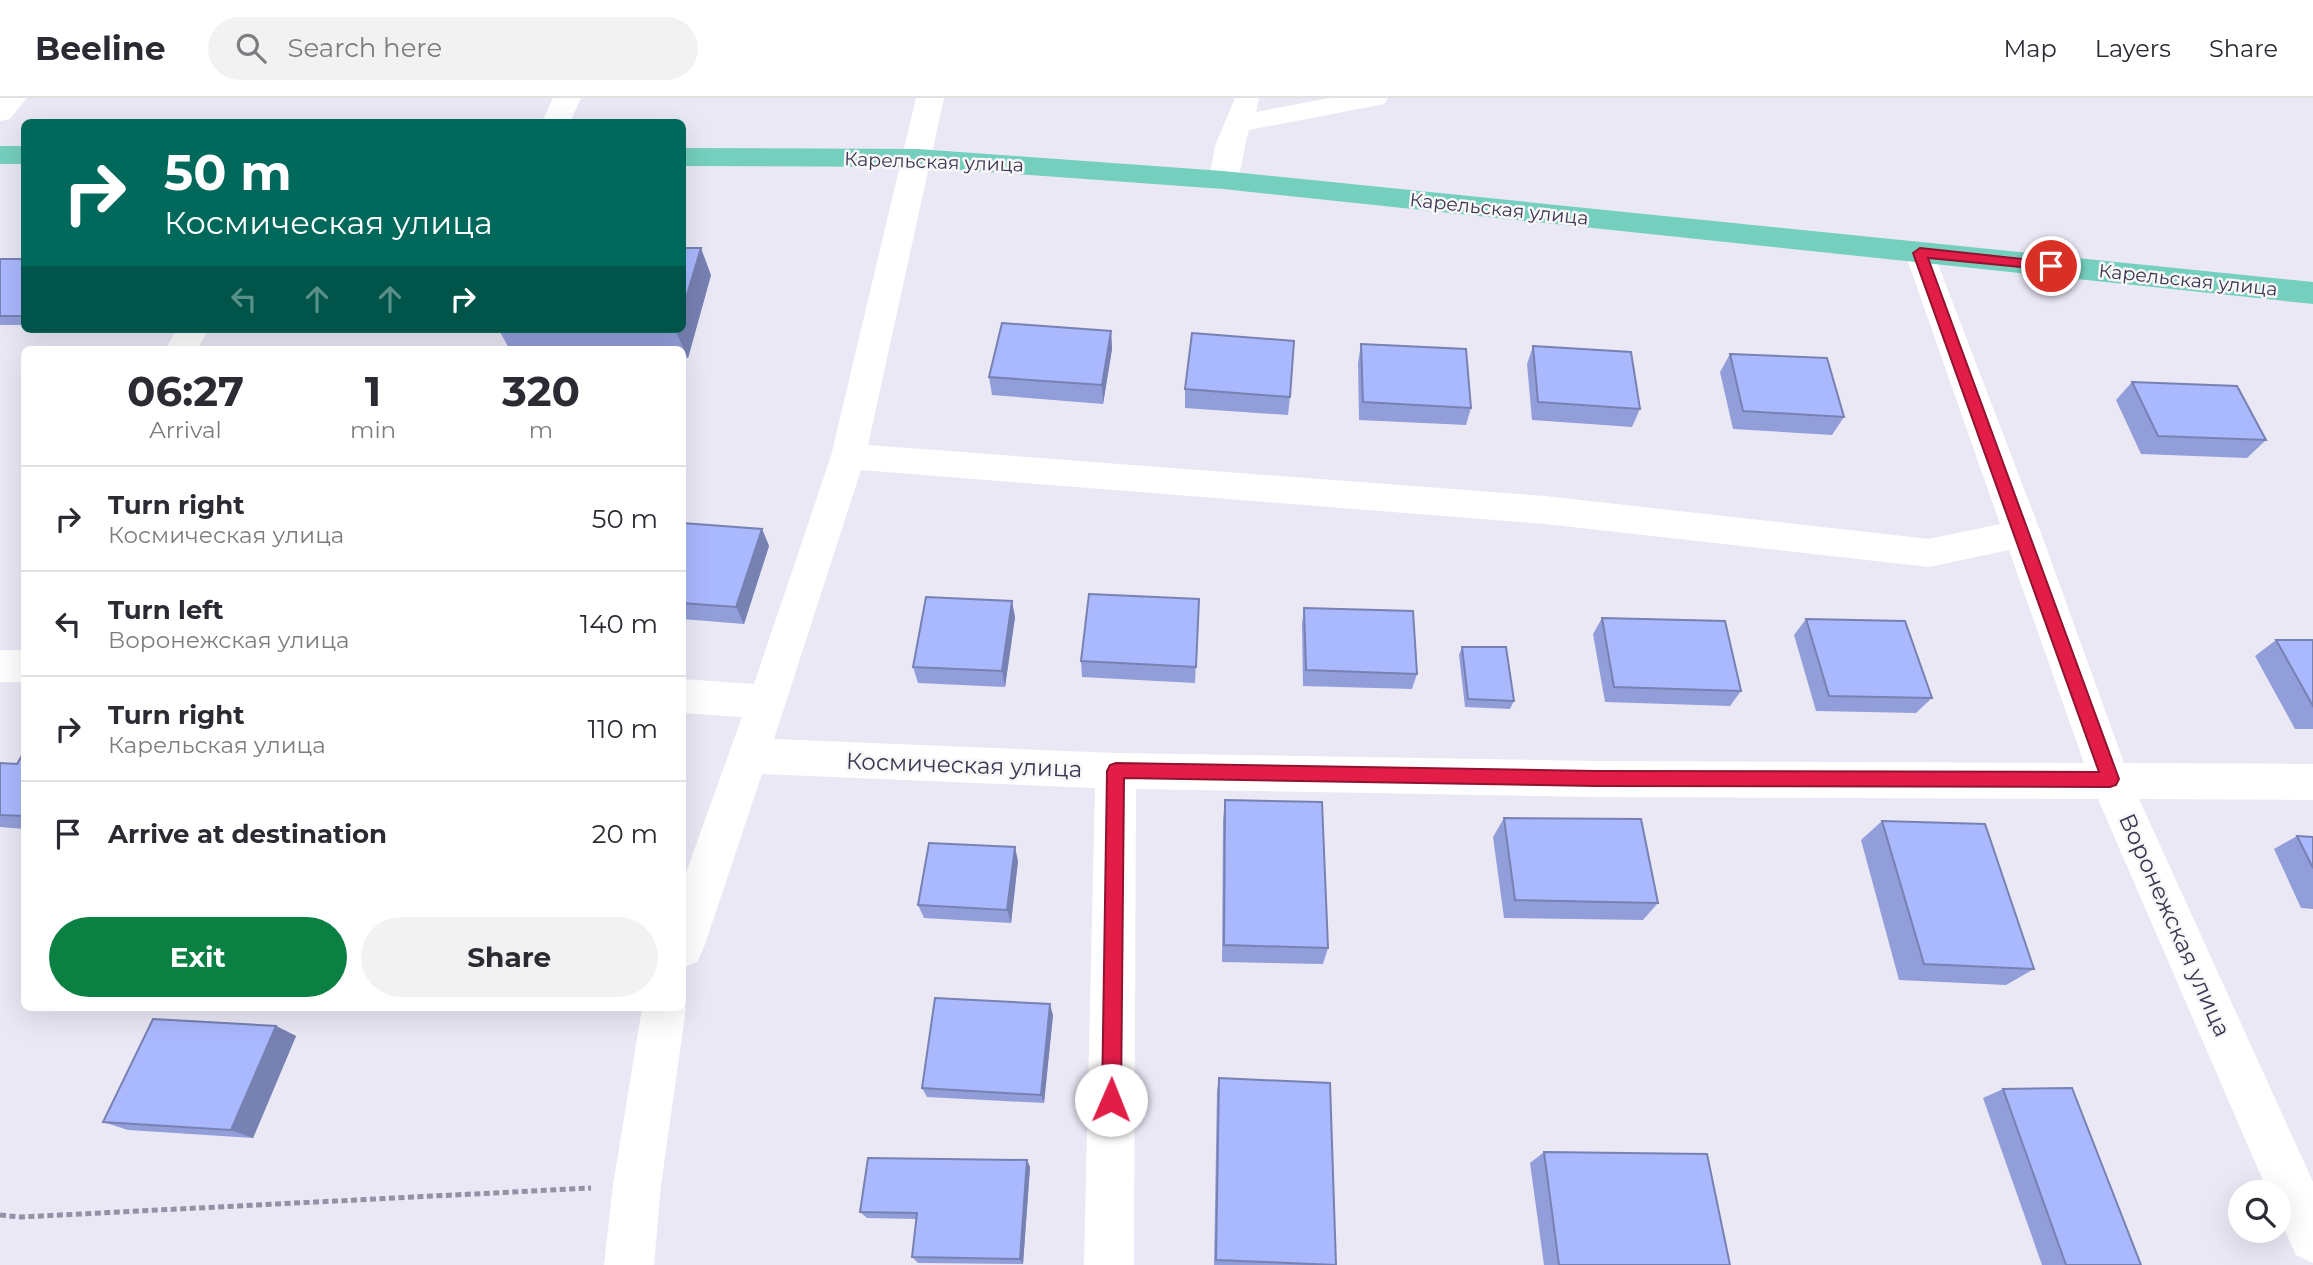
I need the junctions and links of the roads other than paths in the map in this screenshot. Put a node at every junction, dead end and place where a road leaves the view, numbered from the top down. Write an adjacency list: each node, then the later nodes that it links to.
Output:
1 (13, 98): 6 (street)
2 (567, 98): 7 (street)
3 (930, 98): 12 (street)
4 (1248, 98): 8 (street)
5 (1374, 98): 8 (street)
6 (0, 113)
7 (557, 119)
8 (1236, 124): 13 (street)
9 (0, 155): 10 (main road)
10 (21, 155)
11 (686, 157): 12 (main road, Карельская улица)
12 (918, 158): 13 (main road, Карельская улица); 16 (street)
13 (1223, 180): 14 (main road, Карельская улица)
14 (1920, 253): 15 (main road, Карельская улица); 17 (street, Воронежская улица)
15 (2313, 293)
16 (848, 456): 17 (street); 21 (street)
17 (2023, 533): 24 (street, Воронежская улица)
18 (0, 666): 19 (street)
19 (21, 666)
20 (686, 696): 21 (street)
21 (767, 702): 22 (street)
22 (748, 756): 23 (street, Космическая улица); 26 (street)
23 (1116, 771): 24 (street, Космическая улица); 30 (street)
24 (2110, 779): 25 (street, Космическая улица); 28 (street, Воронежская улица)
25 (2313, 782)
26 (686, 935)
27 (664, 1011): 29 (street)
28 (2313, 1238)
29 (629, 1265)
30 (1109, 1265)

